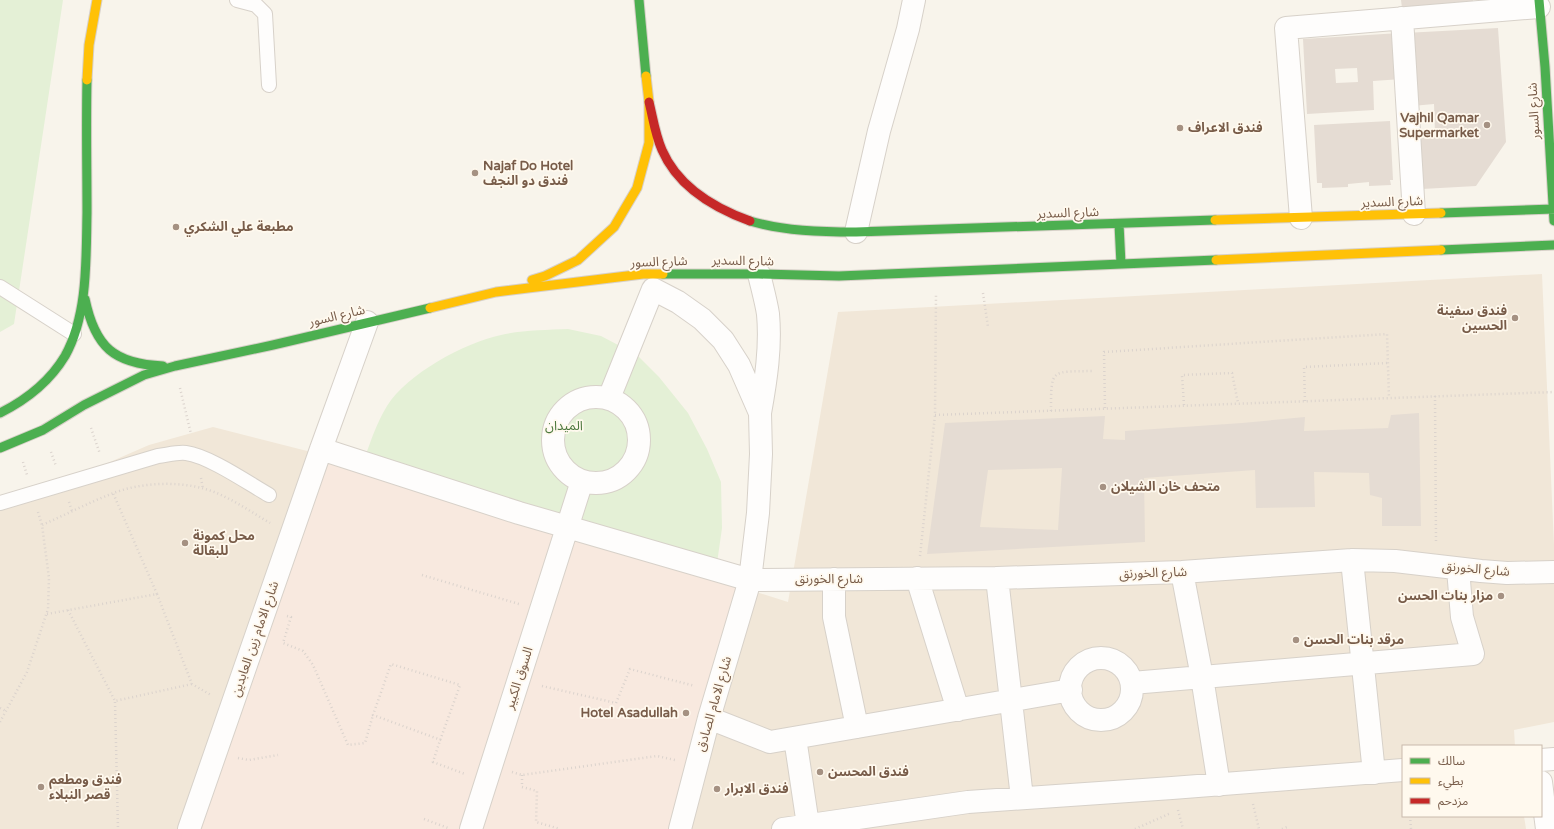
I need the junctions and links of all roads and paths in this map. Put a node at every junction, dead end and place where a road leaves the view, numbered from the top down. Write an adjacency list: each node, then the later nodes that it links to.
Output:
1 (97, 0): 23 (main road)
2 (237, 0): 8 (lane)
3 (638, 0): 9 (main road)
4 (914, 0): 15 (street)
5 (1539, 4): 6 (street); 7 (main road, شارع السور)
6 (1402, 18): 11 (street); 12 (street)
7 (1549, 66): 10 (main road, شارع السور)
8 (269, 85)
9 (649, 102): 15 (main road, شارع السدير); 24 (main road)
10 (1553, 209): 11 (main road, شارع السدير); 13 (main road, شارع السور)
11 (1414, 214): 12 (main road, شارع السدير)
12 (1301, 218): 14 (main road, شارع السدير)
13 (1554, 221)
14 (1119, 224): 15 (main road, شارع السدير); 17 (main road)
15 (856, 232)
16 (1554, 245): 17 (main road, شارع السدير)
17 (1121, 264): 18 (main road, شارع السدير)
18 (980, 271): 19 (main road, شارع السدير); 26 (path)
19 (936, 273): 21 (main road, شارع السدير); 43 (path)
20 (699, 274): 21 (main road, شارع السدير); 24 (main road, شارع السور)
21 (759, 274): 42 (street)
22 (0, 287): 27 (lane)
23 (84, 288): 27 (main road); 29 (main road)
24 (496, 292): 25 (main road, شارع السور)
25 (367, 322): 29 (main road, شارع السور); 45 (street, شارع الامام زين العابدين)
26 (988, 327)
27 (74, 334): 41 (main road)
28 (1388, 363): 34 (path); 35 (path); 39 (path)
29 (174, 366): 37 (main road, شارع السور); 46 (path)
30 (1092, 371): 40 (path)
31 (1554, 392): 32 (path)
32 (1435, 396): 34 (path); 56 (path)
33 (609, 398): 42 (street); 48 (street); 48 (street)
34 (1389, 398): 35 (path)
35 (1305, 401): 36 (path)
36 (1238, 403): 38 (path); 38 (path)
37 (84, 405): 44 (main road, شارع السور); 47 (path)
38 (1184, 406): 39 (path)
39 (1105, 408): 40 (path)
40 (1051, 411): 43 (path)
41 (0, 413)
42 (760, 413): 62 (street, شارع الامام الصادق)
43 (935, 415): 60 (path)
44 (0, 448)
45 (321, 449): 53 (street, شارع الخورنق); 54 (street, شارع الامام زين العابدين)
46 (196, 456): 47 (lane); 49 (path); 51 (lane)
47 (105, 472): 50 (path); 52 (lane)
48 (582, 481): 53 (street, السوق الكبير)
49 (203, 489): 50 (path); 54 (path)
50 (113, 493): 64 (path); 68 (path)
51 (269, 495)
52 (0, 503)
53 (567, 527): 62 (street, شارع الخورنق); 67 (street, السوق الكبير)
54 (291, 535): 66 (street, شارع الامام زين العابدين)
55 (1352, 560): 56 (street, شارع الخورنق); 57 (street, شارع الخورنق); 69 (street)
56 (1447, 568): 58 (street, شارع الخورنق); 69 (street)
57 (1182, 572): 61 (street, شارع الخورنق); 70 (street)
58 (1554, 572)
59 (422, 575): 67 (path)
60 (917, 578): 61 (street, شارع الخورنق); 63 (street, شارع الخورنق); 80 (street)
61 (997, 578): 76 (street)
62 (750, 580): 63 (street, شارع الخورنق); 75 (street, شارع الامام الصادق)
63 (834, 580): 85 (street)
64 (157, 594): 65 (path); 73 (path)
65 (68, 610): 68 (path); 77 (path)
66 (265, 610): 78 (street, شارع الامام زين العابدين); 82 (path)
67 (541, 610): 71 (street, السوق الكبير)
68 (47, 614): 81 (path)
69 (1362, 664): 70 (street); 94 (street)
70 (1202, 677): 72 (street); 97 (street)
71 (518, 681): 75 (path); 95 (street, السوق الكبير)
72 (1132, 683): 74 (street); 74 (street)
73 (192, 684): 77 (path); 78 (path)
74 (1071, 690): 76 (street)
75 (717, 692): 83 (street, شارع الامام الصادق)
76 (1010, 700): 80 (street); 99 (street)
77 (115, 701): 104 (path)
78 (232, 707): 88 (street, شارع الامام زين العابدين)
79 (0, 708): 81 (path)
80 (958, 710): 85 (street)
81 (6, 711): 84 (path)
82 (372, 715): 87 (path); 87 (path)
83 (709, 718): 86 (street); 92 (street, شارع الامام الصادق)
84 (0, 722)
85 (857, 727): 86 (street)
86 (795, 738): 103 (street)
87 (441, 740): 95 (path)
88 (216, 753): 89 (path); 105 (street, شارع الامام زين العابدين)
89 (278, 755)
90 (1554, 759): 91 (street)
91 (1542, 760)
92 (697, 765): 96 (path); 109 (street, شارع الامام الصادق)
93 (1402, 770): 94 (street)
94 (1374, 773): 97 (street)
95 (488, 774): 96 (path); 107 (street, السوق الكبير)
96 (522, 775): 108 (path)
97 (1219, 785): 99 (street)
98 (1542, 790): 115 (street)
99 (1022, 798): 103 (street)
100 (1178, 810): 111 (path)
101 (1410, 817): 114 (path)
102 (424, 819): 106 (path)
103 (808, 825): 110 (street)
104 (118, 829)
105 (189, 829)
106 (450, 829)
107 (471, 829)
108 (560, 829)
109 (680, 829)
110 (783, 829)
111 (1135, 829)
112 (1282, 829): 113 (path)
113 (1288, 829)
114 (1411, 829)
115 (1547, 829)

